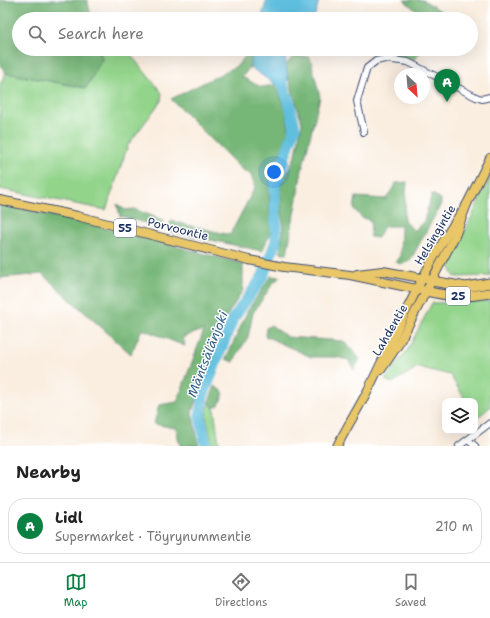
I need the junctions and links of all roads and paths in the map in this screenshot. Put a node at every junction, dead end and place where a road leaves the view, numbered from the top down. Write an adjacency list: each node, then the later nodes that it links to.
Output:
1 (490, 97): 2 (street)
2 (364, 132)
3 (490, 158): 6 (main road, Helsingintie)
4 (0, 200): 5 (main road, Porvoontie / 55)
5 (350, 275): 6 (main road, Porvoontie / 55); 8 (main road, Porvoontie / 55)
6 (428, 279): 7 (highway, 25); 8 (main road, Lahdentie)
7 (490, 283)
8 (422, 290): 9 (highway, 25); 12 (main road, Lahdentie)
9 (490, 293)
10 (490, 423): 11 (street)
11 (468, 440): 13 (street); 14 (street)
12 (337, 446)
13 (459, 446)
14 (475, 446)

